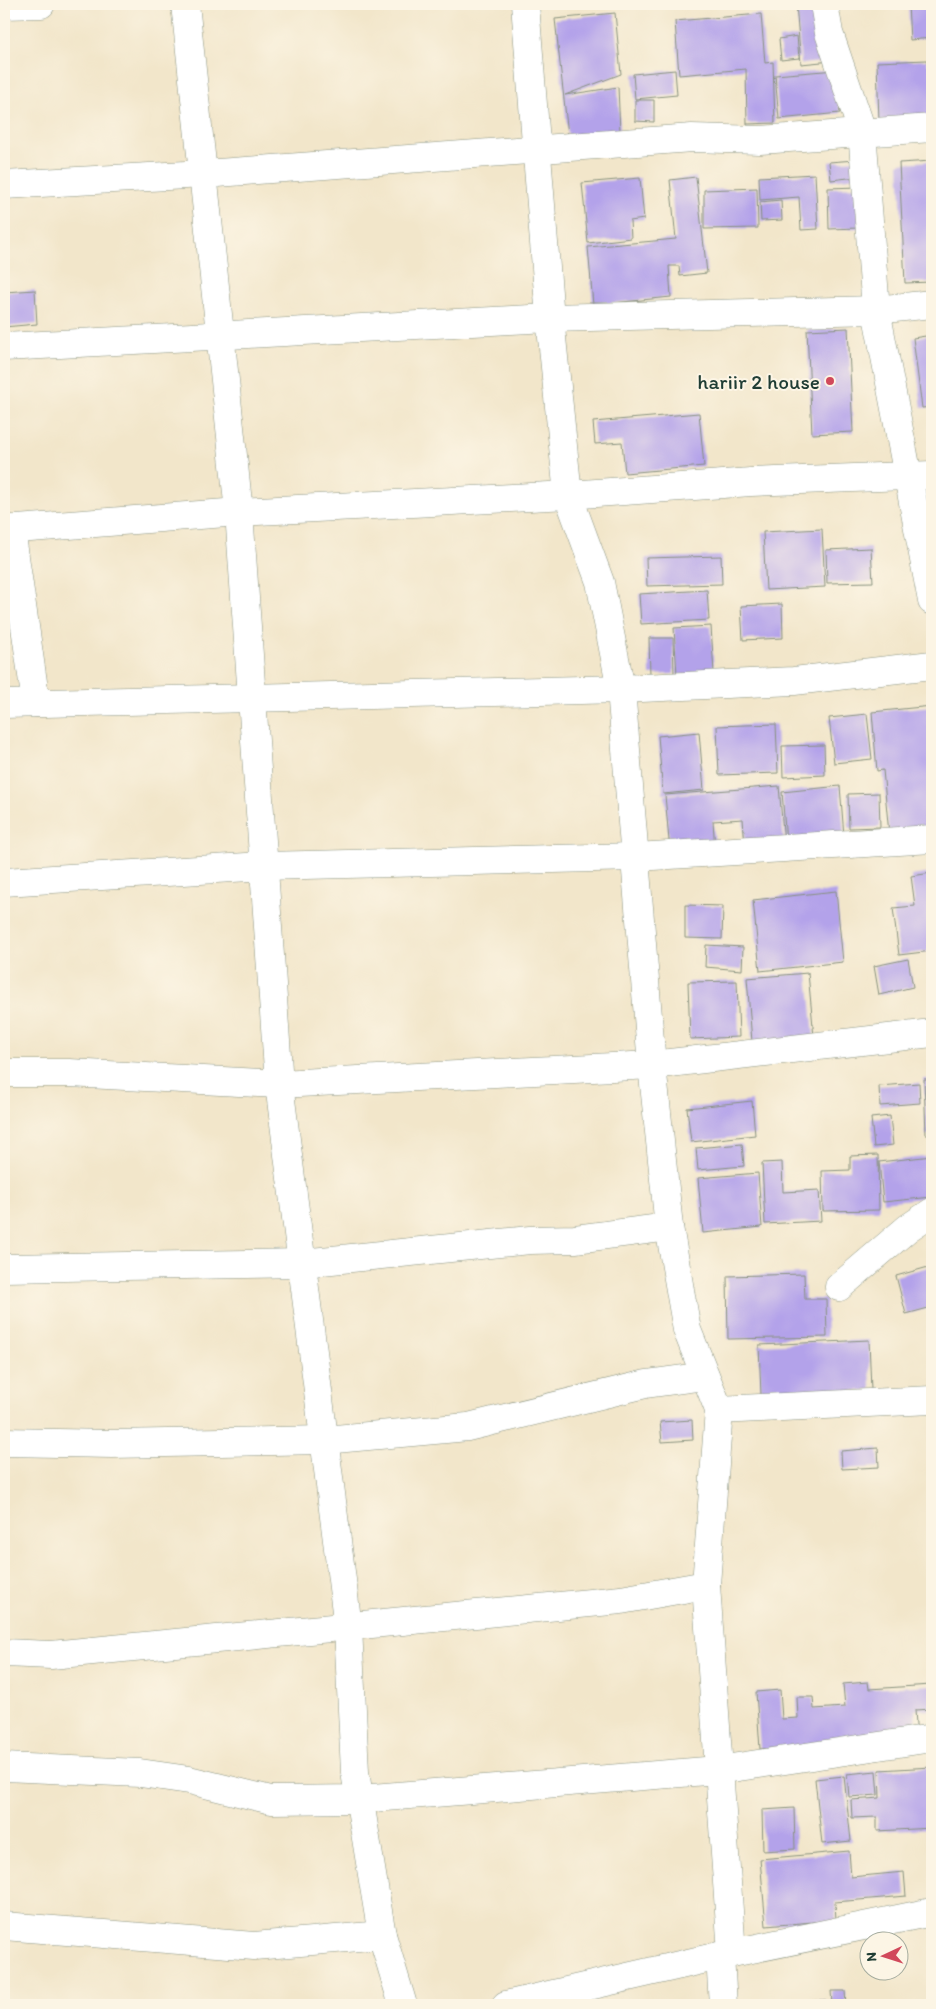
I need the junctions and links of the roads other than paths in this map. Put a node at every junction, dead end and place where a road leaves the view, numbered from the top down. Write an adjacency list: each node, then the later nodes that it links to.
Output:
1 (41, 4): 5 (street)
2 (185, 4): 9 (street)
3 (524, 4): 8 (street)
4 (824, 4): 7 (street)
5 (4, 5)
6 (932, 128): 7 (street)
7 (862, 131): 8 (street); 12 (street)
8 (536, 150): 9 (street); 13 (street)
9 (204, 174): 10 (street); 14 (street)
10 (4, 185)
11 (932, 304): 12 (street)
12 (876, 310): 13 (street); 16 (street)
13 (550, 318): 14 (street); 17 (street)
14 (220, 334): 15 (street); 18 (street)
15 (4, 346)
16 (921, 475): 17 (street); 20 (street)
17 (568, 496): 18 (street); 22 (street)
18 (239, 512): 19 (street); 23 (street)
19 (7, 529): 24 (street)
20 (932, 602)
21 (932, 665): 22 (street)
22 (621, 689): 23 (street); 27 (street)
23 (253, 699): 24 (street); 28 (street)
24 (36, 703): 25 (street)
25 (4, 704)
26 (932, 838): 27 (street)
27 (636, 857): 28 (street); 31 (street)
28 (264, 866): 29 (street); 33 (street)
29 (4, 882)
30 (932, 1032): 31 (street)
31 (652, 1065): 33 (street); 35 (street)
32 (4, 1073): 33 (street)
33 (279, 1084): 36 (street)
34 (932, 1212): 38 (street)
35 (669, 1227): 36 (street); 39 (street)
36 (302, 1263): 37 (street); 42 (street)
37 (4, 1268)
38 (839, 1287)
39 (705, 1376): 41 (street); 42 (street)
40 (932, 1400): 41 (street)
41 (719, 1410): 44 (street)
42 (324, 1440): 43 (street); 45 (street)
43 (4, 1442)
44 (706, 1585): 45 (street); 49 (street)
45 (348, 1627): 46 (street); 50 (street)
46 (4, 1653)
47 (932, 1738): 49 (street)
48 (4, 1767): 50 (street)
49 (718, 1770): 50 (street); 54 (street)
50 (360, 1799): 53 (street)
51 (932, 1912): 54 (street)
52 (4, 1926): 53 (street)
53 (382, 1935): 55 (street)
54 (726, 1954): 56 (street); 57 (street)
55 (403, 2005)
56 (506, 2005)
57 (723, 2005)

